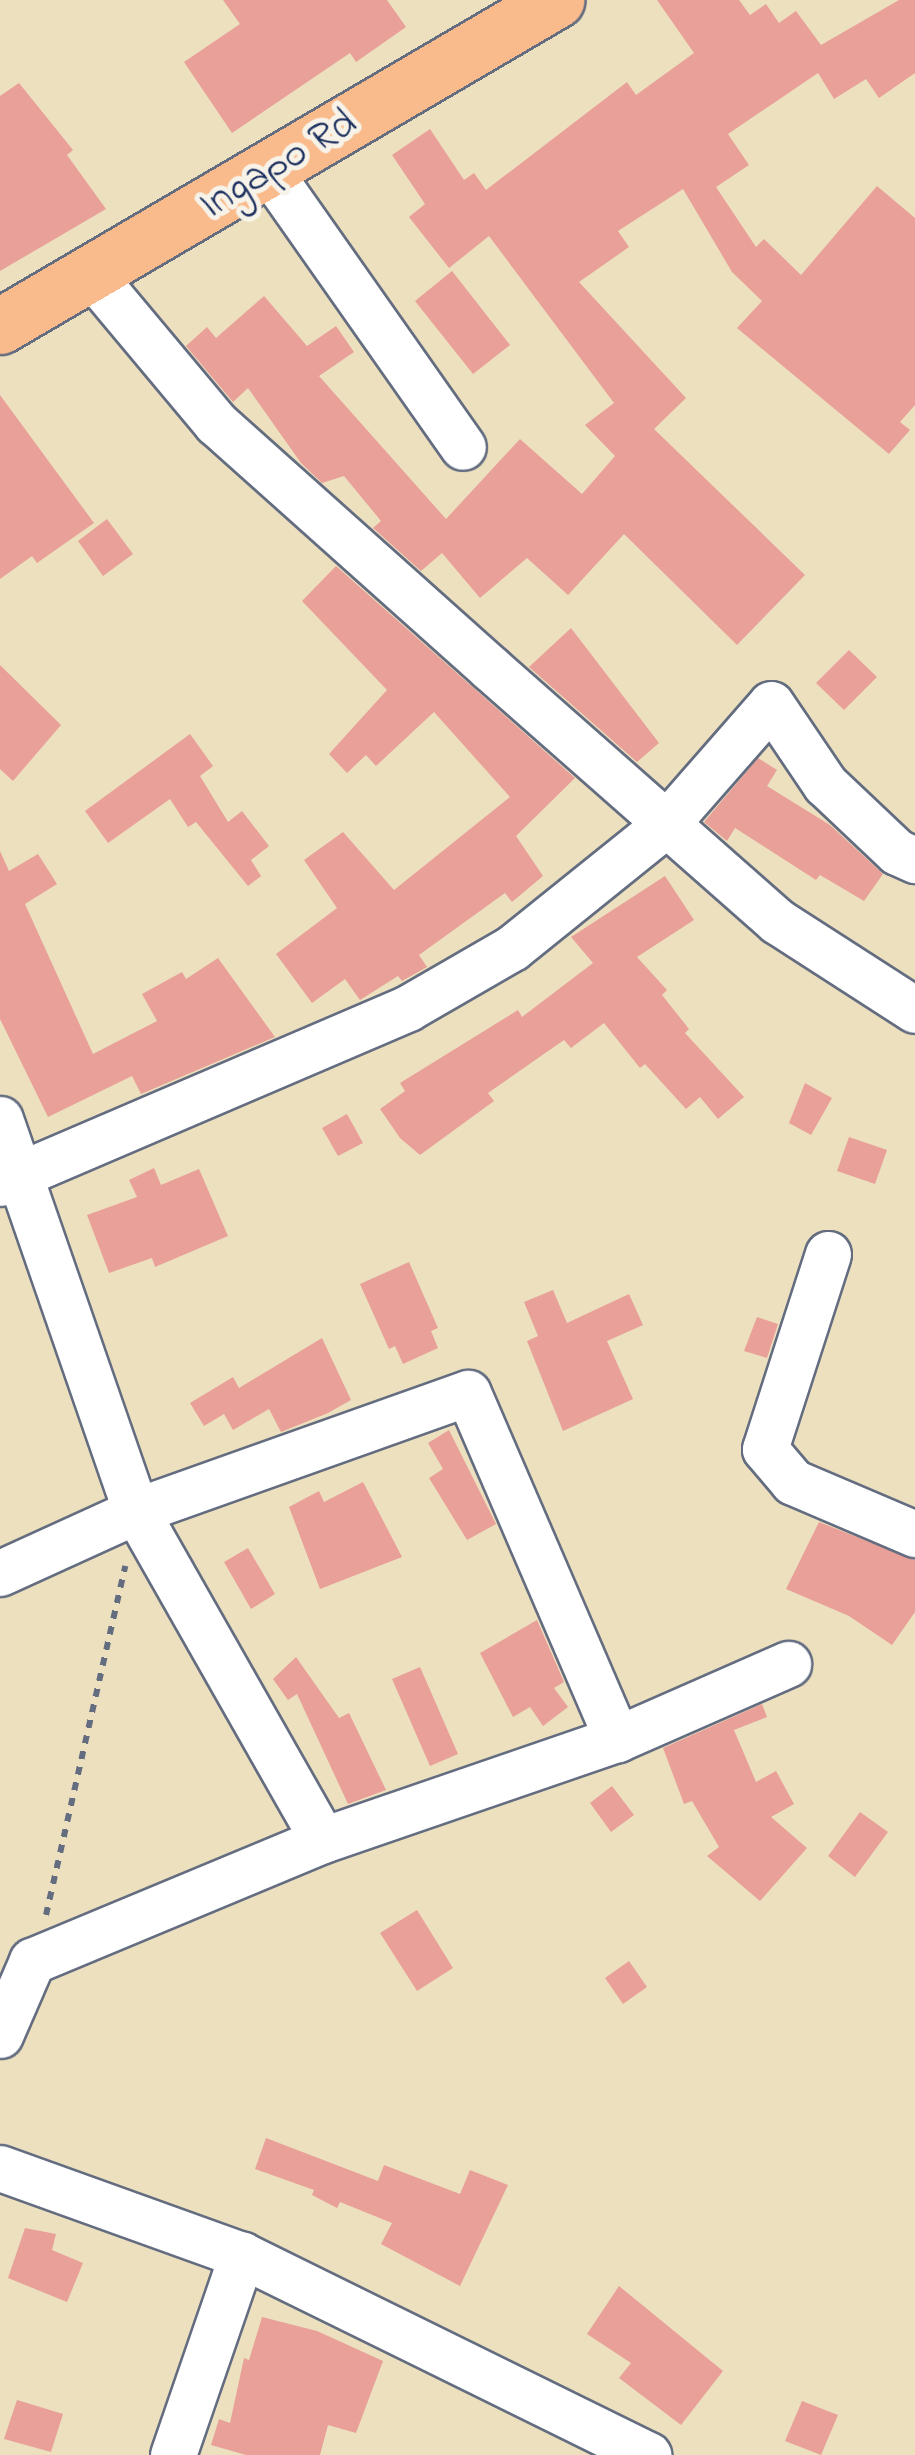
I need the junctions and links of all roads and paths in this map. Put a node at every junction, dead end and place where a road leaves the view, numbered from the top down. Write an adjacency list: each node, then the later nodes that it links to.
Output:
1 (556, 0): 2 (main road, Ingapo Rd)
2 (269, 171): 3 (main road, Ingapo Rd); 5 (street)
3 (93, 276): 4 (main road, Ingapo Rd); 6 (street)
4 (0, 326)
5 (464, 447)
6 (666, 824): 7 (street); 8 (street); 10 (street)
7 (915, 860)
8 (915, 1010)
9 (0, 1119): 10 (street)
10 (10, 1179): 12 (street)
11 (828, 1254): 13 (street)
12 (136, 1511): 14 (street); 16 (street); 17 (street); 18 (path)
13 (915, 1534)
14 (0, 1573)
15 (788, 1664): 16 (street)
16 (617, 1738): 17 (street)
17 (324, 1840): 18 (street)
18 (32, 1962): 19 (street)
19 (0, 2035)
20 (0, 2168): 21 (street)
21 (242, 2256): 22 (street); 23 (street)
22 (174, 2455)
23 (649, 2455)

